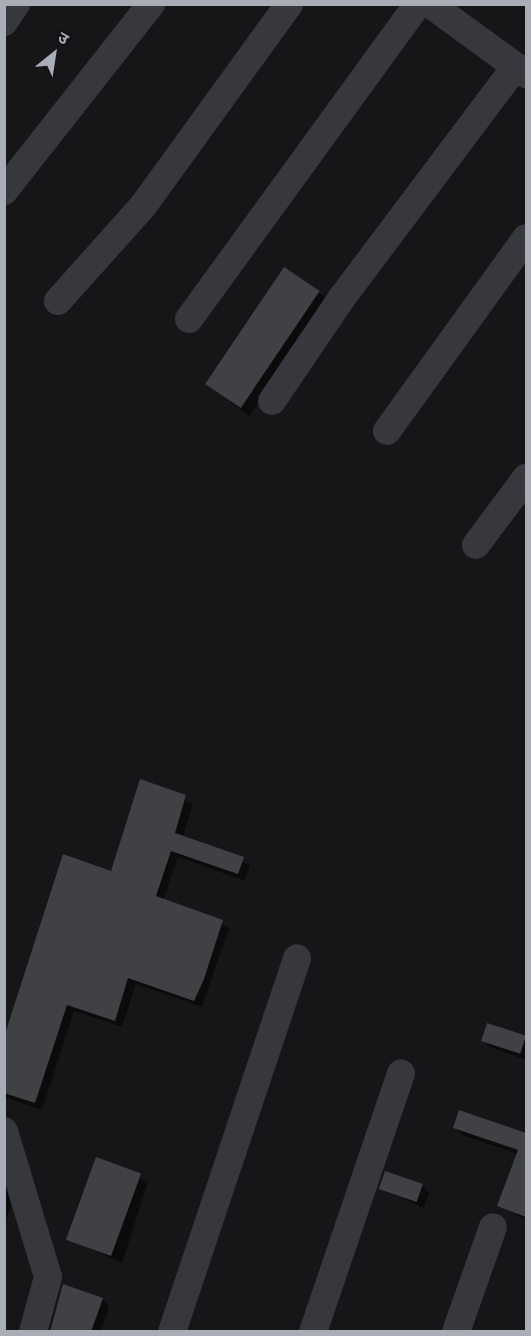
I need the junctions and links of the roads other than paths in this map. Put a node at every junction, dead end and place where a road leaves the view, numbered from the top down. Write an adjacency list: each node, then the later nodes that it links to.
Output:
1 (16, 4): 6 (street)
2 (151, 4): 8 (street)
3 (289, 4): 10 (street)
4 (418, 4): 11 (street)
5 (430, 4): 7 (street)
6 (4, 22)
7 (521, 70): 12 (street)
8 (4, 191)
9 (526, 238): 13 (street)
10 (58, 301)
11 (189, 319)
12 (272, 401)
13 (387, 431)
14 (526, 478): 15 (street)
15 (476, 545)
16 (297, 958): 21 (street)
17 (401, 1074): 22 (street)
18 (4, 1131): 20 (street)
19 (493, 1227): 23 (street)
20 (33, 1332)
21 (172, 1332)
22 (314, 1332)
23 (456, 1332)

